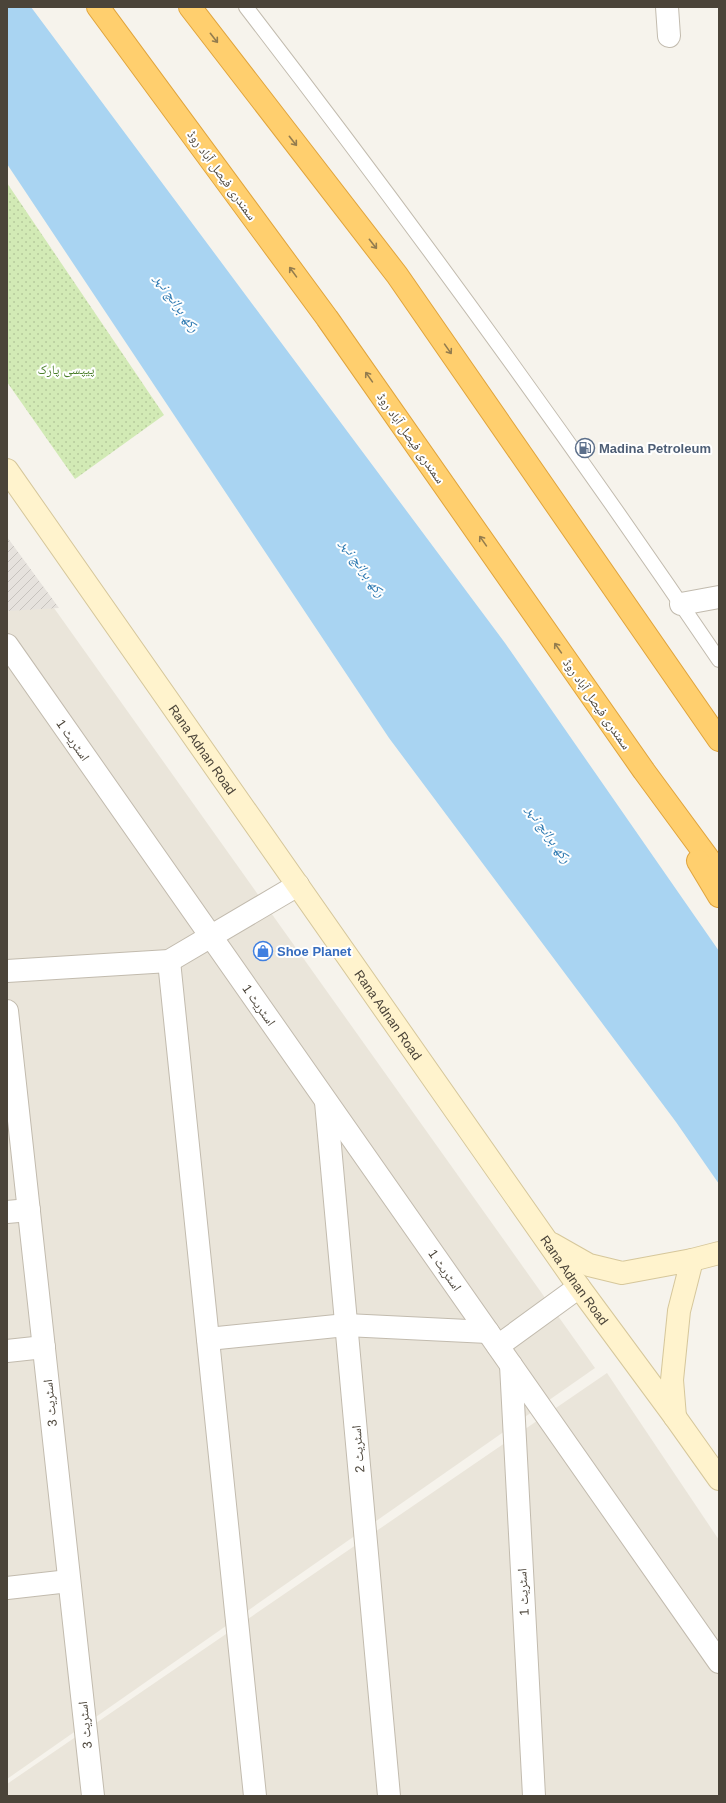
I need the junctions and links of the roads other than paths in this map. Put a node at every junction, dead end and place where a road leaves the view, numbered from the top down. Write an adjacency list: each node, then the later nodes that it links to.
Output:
1 (98, 7): 12 (highway, سمندری فیصل آباد روڈ, one-way to 1)
2 (190, 7): 11 (highway, one-way to 11)
3 (246, 7): 8 (lane)
4 (667, 7): 5 (street)
5 (669, 36)
6 (7, 470): 14 (street, Rana Adnan Road)
7 (719, 597): 8 (street)
8 (681, 604): 10 (lane)
9 (7, 645): 16 (street, اسٹریٹ 1)
10 (719, 660)
11 (719, 740)
12 (644, 771): 13 (highway, سمندری فیصل آباد روڈ); 15 (highway)
13 (719, 873)
14 (298, 885): 16 (street); 23 (street, Rana Adnan Road)
15 (719, 896)
16 (211, 936): 17 (street); 20 (street, اسٹریٹ 1)
17 (169, 961): 18 (street); 28 (street)
18 (7, 971)
19 (7, 1011): 21 (street, اسٹریٹ 3)
20 (326, 1101): 27 (street, اسٹریٹ 2); 29 (street, اسٹریٹ 1)
21 (29, 1210): 22 (street); 30 (street, اسٹریٹ 3)
22 (7, 1212)
23 (547, 1242): 25 (street); 26 (street, Rana Adnan Road)
24 (719, 1252): 25 (street)
25 (692, 1260): 33 (street)
26 (579, 1287): 29 (street); 33 (street, Rana Adnan Road)
27 (346, 1325): 28 (street); 29 (street); 40 (street, اسٹریٹ 2)
28 (208, 1339): 39 (street)
29 (493, 1339): 32 (street, اسٹریٹ 1)
30 (44, 1347): 31 (street); 35 (street, اسٹریٹ 3)
31 (7, 1351)
32 (511, 1365): 37 (street, اسٹریٹ 1); 41 (street, اسٹریٹ 1)
33 (675, 1416): 34 (street, Rana Adnan Road)
34 (719, 1479)
35 (69, 1581): 36 (street); 38 (street, اسٹریٹ 3)
36 (7, 1588)
37 (719, 1662)
38 (93, 1796)
39 (255, 1796)
40 (389, 1796)
41 (534, 1796)

